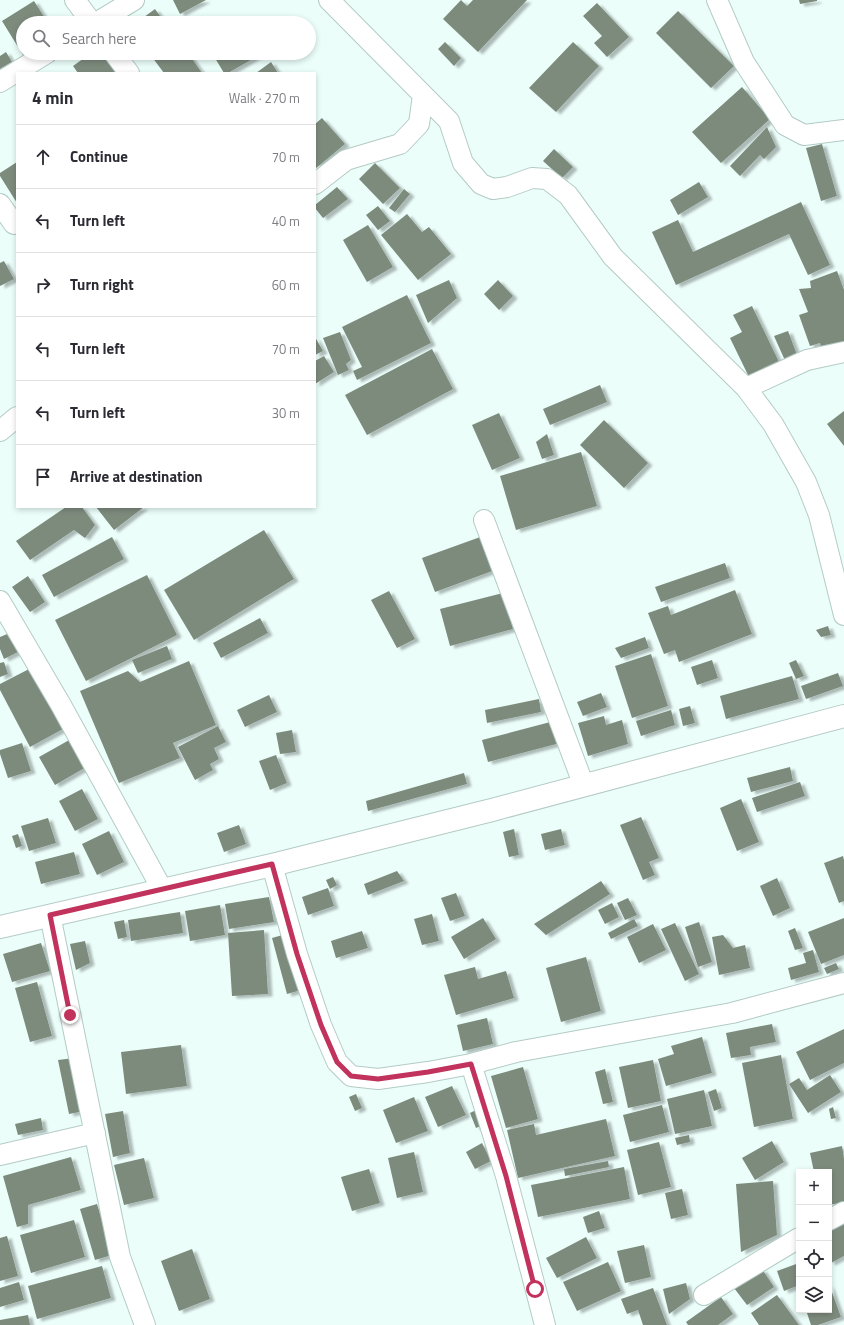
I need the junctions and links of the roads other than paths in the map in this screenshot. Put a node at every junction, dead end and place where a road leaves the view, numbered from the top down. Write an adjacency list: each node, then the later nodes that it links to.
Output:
1 (75, 0): 5 (street)
2 (134, 0): 6 (street)
3 (329, 0): 13 (street)
4 (717, 0): 14 (street)
5 (87, 16)
6 (108, 16)
7 (36, 60): 10 (street)
8 (119, 60): 11 (street)
9 (16, 72): 12 (street)
10 (16, 72)
11 (127, 72)
12 (0, 82)
13 (423, 95): 15 (street); 19 (street)
14 (844, 130)
15 (316, 183)
16 (0, 204): 17 (street)
17 (14, 224)
18 (844, 352): 19 (street)
19 (746, 388): 24 (street)
20 (16, 418): 21 (street)
21 (0, 431)
22 (484, 520): 26 (street)
23 (0, 601): 28 (street)
24 (844, 615)
25 (844, 716): 26 (street)
26 (584, 786): 27 (street)
27 (272, 864): 28 (street); 32 (street)
28 (162, 889): 29 (street)
29 (50, 915): 30 (street); 33 (street)
30 (0, 927)
31 (844, 983): 32 (street)
32 (471, 1064): 40 (street)
33 (95, 1132): 34 (street); 39 (street)
34 (0, 1155)
35 (844, 1212): 36 (street)
36 (832, 1218)
37 (796, 1240): 38 (street)
38 (704, 1295)
39 (145, 1325)
40 (545, 1325)

